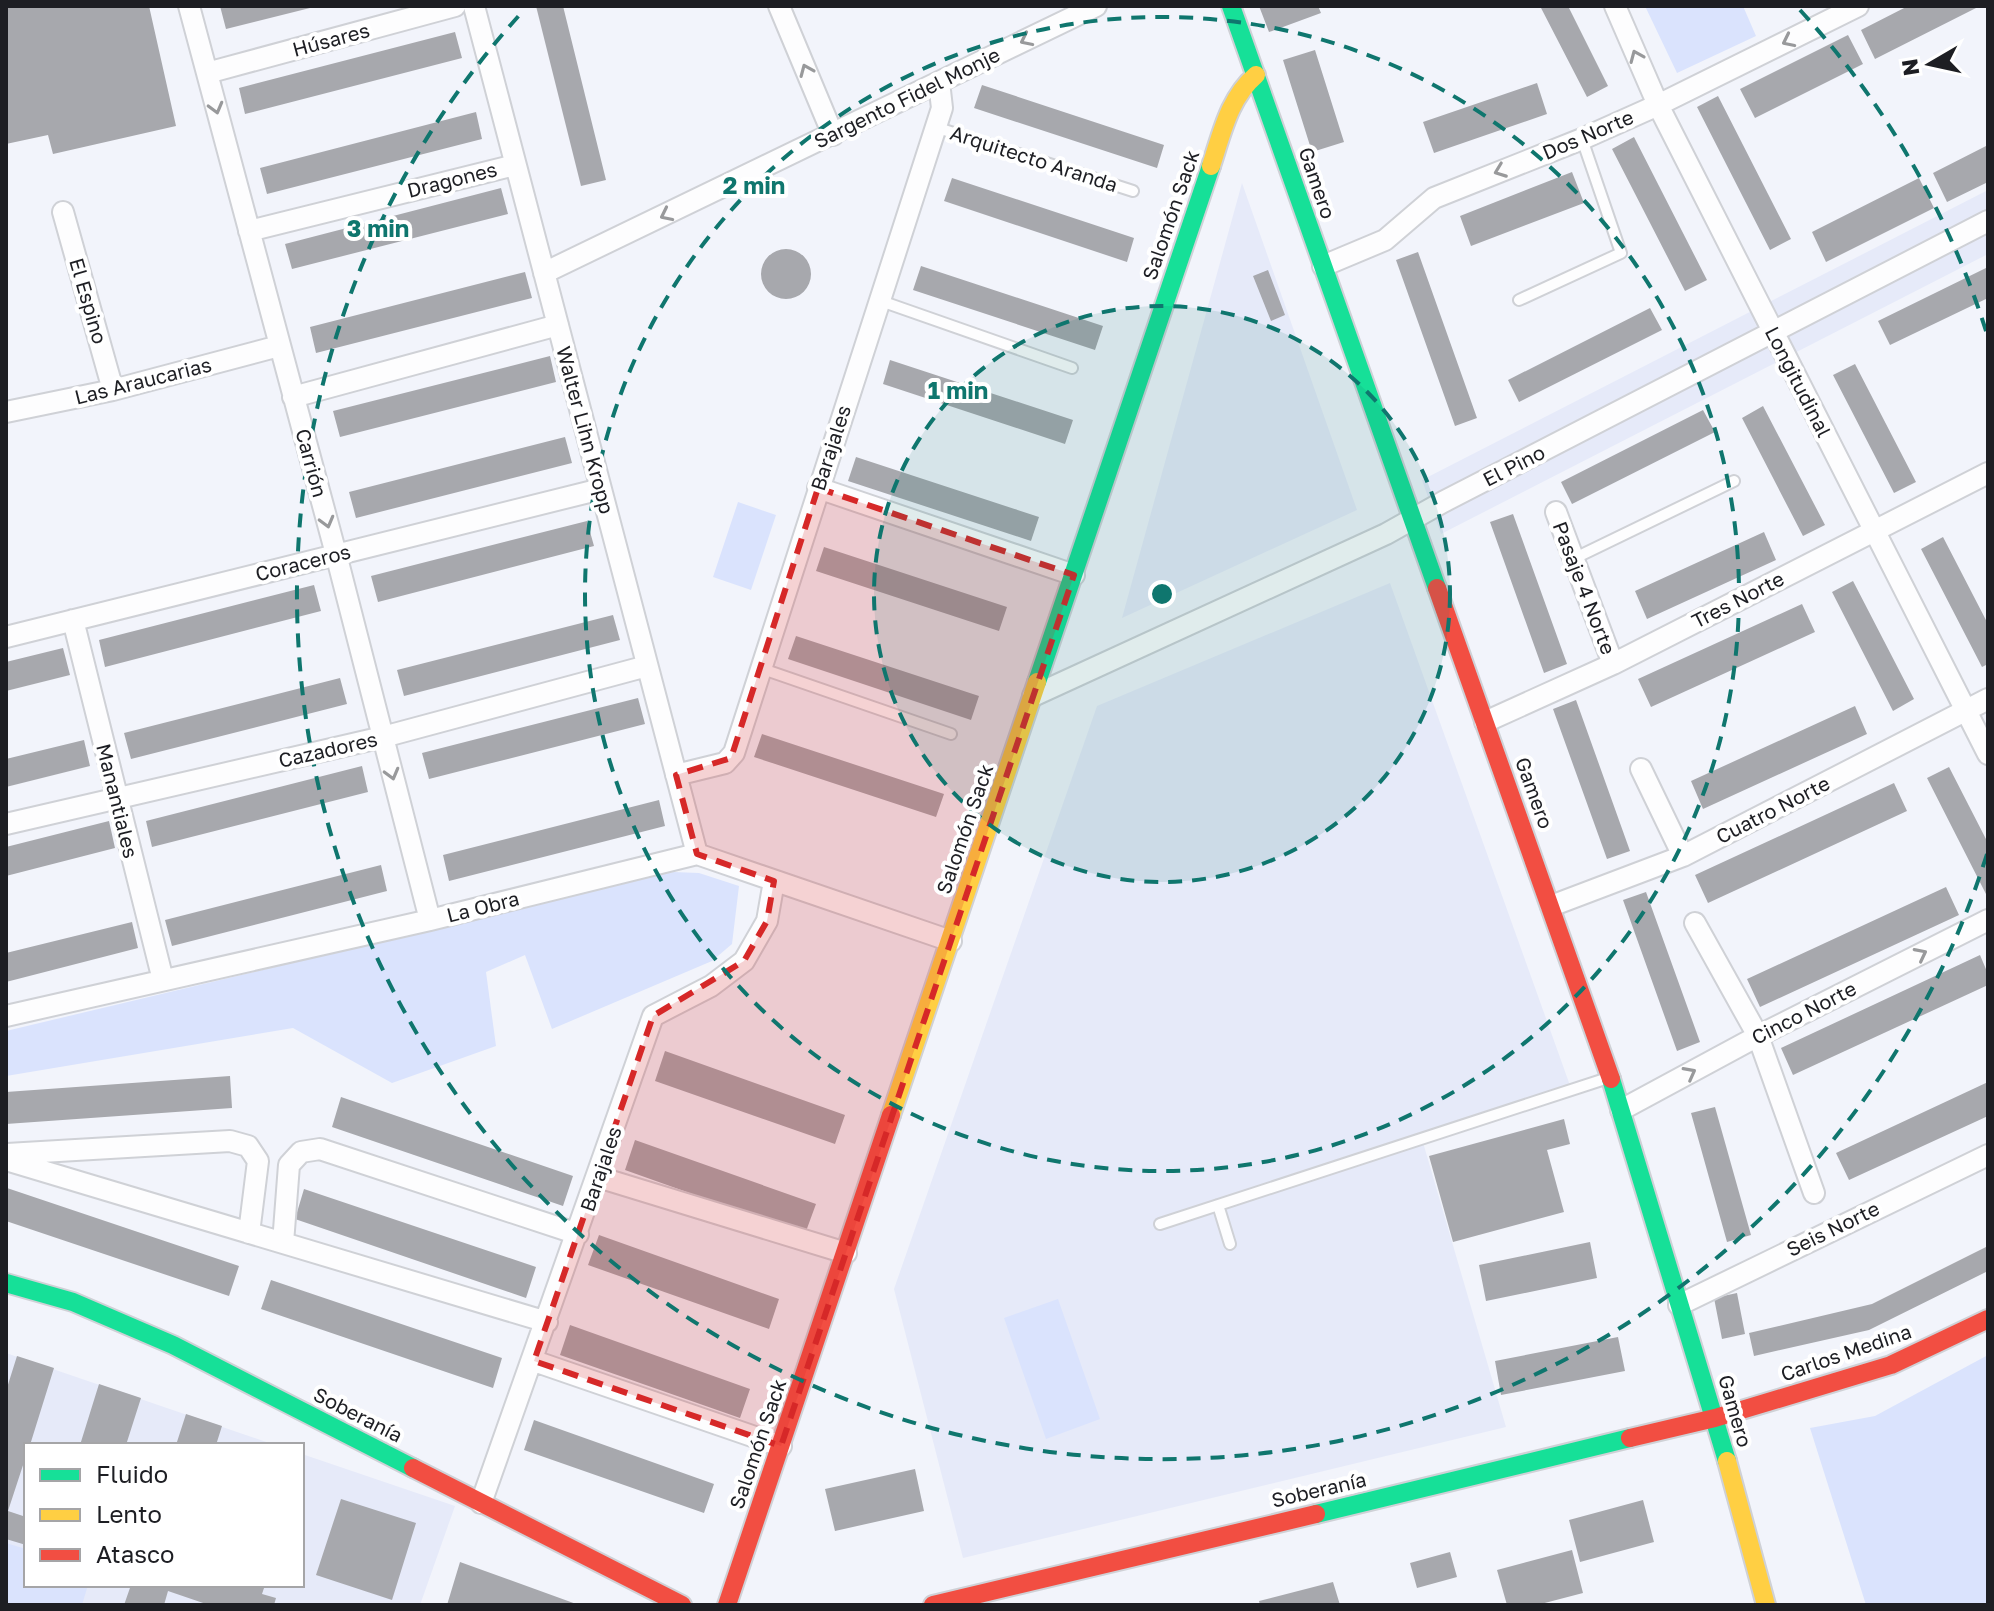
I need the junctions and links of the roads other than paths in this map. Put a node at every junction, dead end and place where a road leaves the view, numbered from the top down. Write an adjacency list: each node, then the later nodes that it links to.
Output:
1 (189, 6): 9 (street, Carrión)
2 (455, 6): 9 (street, Húsares)
3 (474, 6): 16 (street, Walter Lihn Kropp)
4 (779, 6): 14 (street, one-way to 4)
5 (1096, 6): 11 (street, Sargento Fidel Monje, one-way to 11)
6 (1231, 6): 10 (street, Gamero)
7 (1615, 6): 12 (street, Longitudinal, one-way to 7)
8 (1858, 6): 12 (street, Dos Norte, one-way to 12)
9 (207, 73): 20 (street, Carrión, one-way to 20)
10 (1256, 75): 21 (street, Gamero); 41 (street, Salomón Sack)
11 (939, 82): 13 (street, Barajales); 14 (street, Sargento Fidel Monje)
12 (1658, 105): 15 (street, Dos Norte); 26 (street, Longitudinal)
13 (935, 127): 17 (lane, Arquitecto Aranda); 23 (street, Barajales)
14 (833, 135): 22 (street, Sargento Fidel Monje, one-way to 22)
15 (1582, 139): 21 (street, Dos Norte, one-way to 21); 24 (lane)
16 (515, 165): 20 (street, Dragones); 22 (street, Walter Lihn Kropp)
17 (1133, 191)
18 (63, 212): 29 (street, El Espino)
19 (1988, 221): 26 (street, El Pino)
20 (249, 231): 27 (street, Carrión)
21 (1323, 266): 37 (street, Gamero)
22 (544, 273): 25 (street, Walter Lihn Kropp)
23 (878, 300): 28 (lane); 34 (street, Barajales)
24 (1519, 300)
25 (558, 325): 30 (street); 35 (street, Walter Lihn Kropp)
26 (1774, 333): 37 (street, El Pino); 38 (street, Longitudinal)
27 (279, 346): 29 (street, Las Araucarias); 30 (street, Carrión)
28 (1072, 368)
29 (113, 390): 31 (street, Las Araucarias)
30 (293, 397): 39 (street, Carrión, one-way to 39)
31 (6, 412)
32 (1988, 473): 38 (street, Tres Norte)
33 (1734, 481): 40 (lane)
34 (818, 488): 41 (street); 46 (street, Barajales)
35 (601, 489): 39 (street, Coraceros); 45 (street, Walter Lihn Kropp)
36 (1556, 512): 40 (street, Pasaje 4 Norte)
37 (1413, 520): 47 (street, El Pino); 50 (street, Gamero)
38 (1874, 530): 44 (street, Tres Norte); 49 (street, Longitudinal)
39 (336, 554): 42 (street, Coraceros); 52 (street, Carrión)
40 (1573, 559): 44 (street, Pasaje 4 Norte)
41 (1074, 575): 47 (street, Salomón Sack)
42 (73, 620): 43 (street, Coraceros); 56 (street, Manantiales)
43 (6, 637)
44 (1613, 664): 50 (street, Tres Norte)
45 (647, 666): 52 (street, Cazadores); 55 (street, Walter Lihn Kropp)
46 (760, 668): 51 (lane); 55 (street, Barajales)
47 (1033, 696): 65 (street, Salomón Sack)
48 (1988, 699): 49 (street, Cuatro Norte)
49 (1966, 711): 53 (street, Longitudinal); 59 (street, Cuatro Norte)
50 (1485, 722): 61 (street, Gamero)
51 (951, 734)
52 (383, 737): 56 (street, Cazadores); 62 (street, Carrión, one-way to 62)
53 (1988, 754)
54 (1641, 769): 59 (street)
55 (676, 775): 58 (street, Walter Lihn Kropp)
56 (116, 800): 57 (street, Cazadores); 66 (street, Manantiales)
57 (6, 824)
58 (697, 854): 60 (street); 62 (street, La Obra)
59 (1683, 856): 61 (street, Cuatro Norte)
60 (774, 881): 65 (street); 73 (street, Barajales)
61 (1551, 906): 69 (street, Gamero)
62 (430, 920): 66 (street, La Obra)
63 (1988, 920): 68 (street, Cinco Norte, one-way to 63)
64 (1695, 923): 68 (street)
65 (951, 941): 81 (street, Salomón Sack)
66 (163, 980): 67 (street, La Obra)
67 (6, 1016)
68 (1758, 1036): 70 (street, Cinco Norte, one-way to 68); 74 (street)
69 (1610, 1077): 70 (street, Gamero); 75 (lane)
70 (1621, 1110): 83 (street, Gamero)
71 (1988, 1155): 83 (street, Seis Norte)
72 (6, 1157): 77 (street); 77 (street)
73 (598, 1177): 78 (street, Barajales); 81 (street)
74 (1814, 1193)
75 (1218, 1205): 76 (lane); 80 (lane)
76 (1160, 1224)
77 (249, 1233): 79 (street)
78 (578, 1234): 79 (street); 85 (street, Barajales)
79 (283, 1243): 85 (street)
80 (1230, 1244)
81 (846, 1253): 88 (street, Salomón Sack)
82 (6, 1283): 89 (street, Soberanía)
83 (1679, 1305): 87 (street, Gamero)
84 (1988, 1319): 87 (street, Carlos Medina)
85 (547, 1322): 86 (street, Barajales)
86 (534, 1361): 88 (street); 89 (street, Barajales)
87 (1715, 1418): 90 (street, Soberanía); 93 (street, Gamero)
88 (781, 1446): 92 (street, Salomón Sack)
89 (481, 1503): 91 (street, Soberanía)
90 (940, 1604)
91 (682, 1605)
92 (727, 1605)
93 (1766, 1605)

